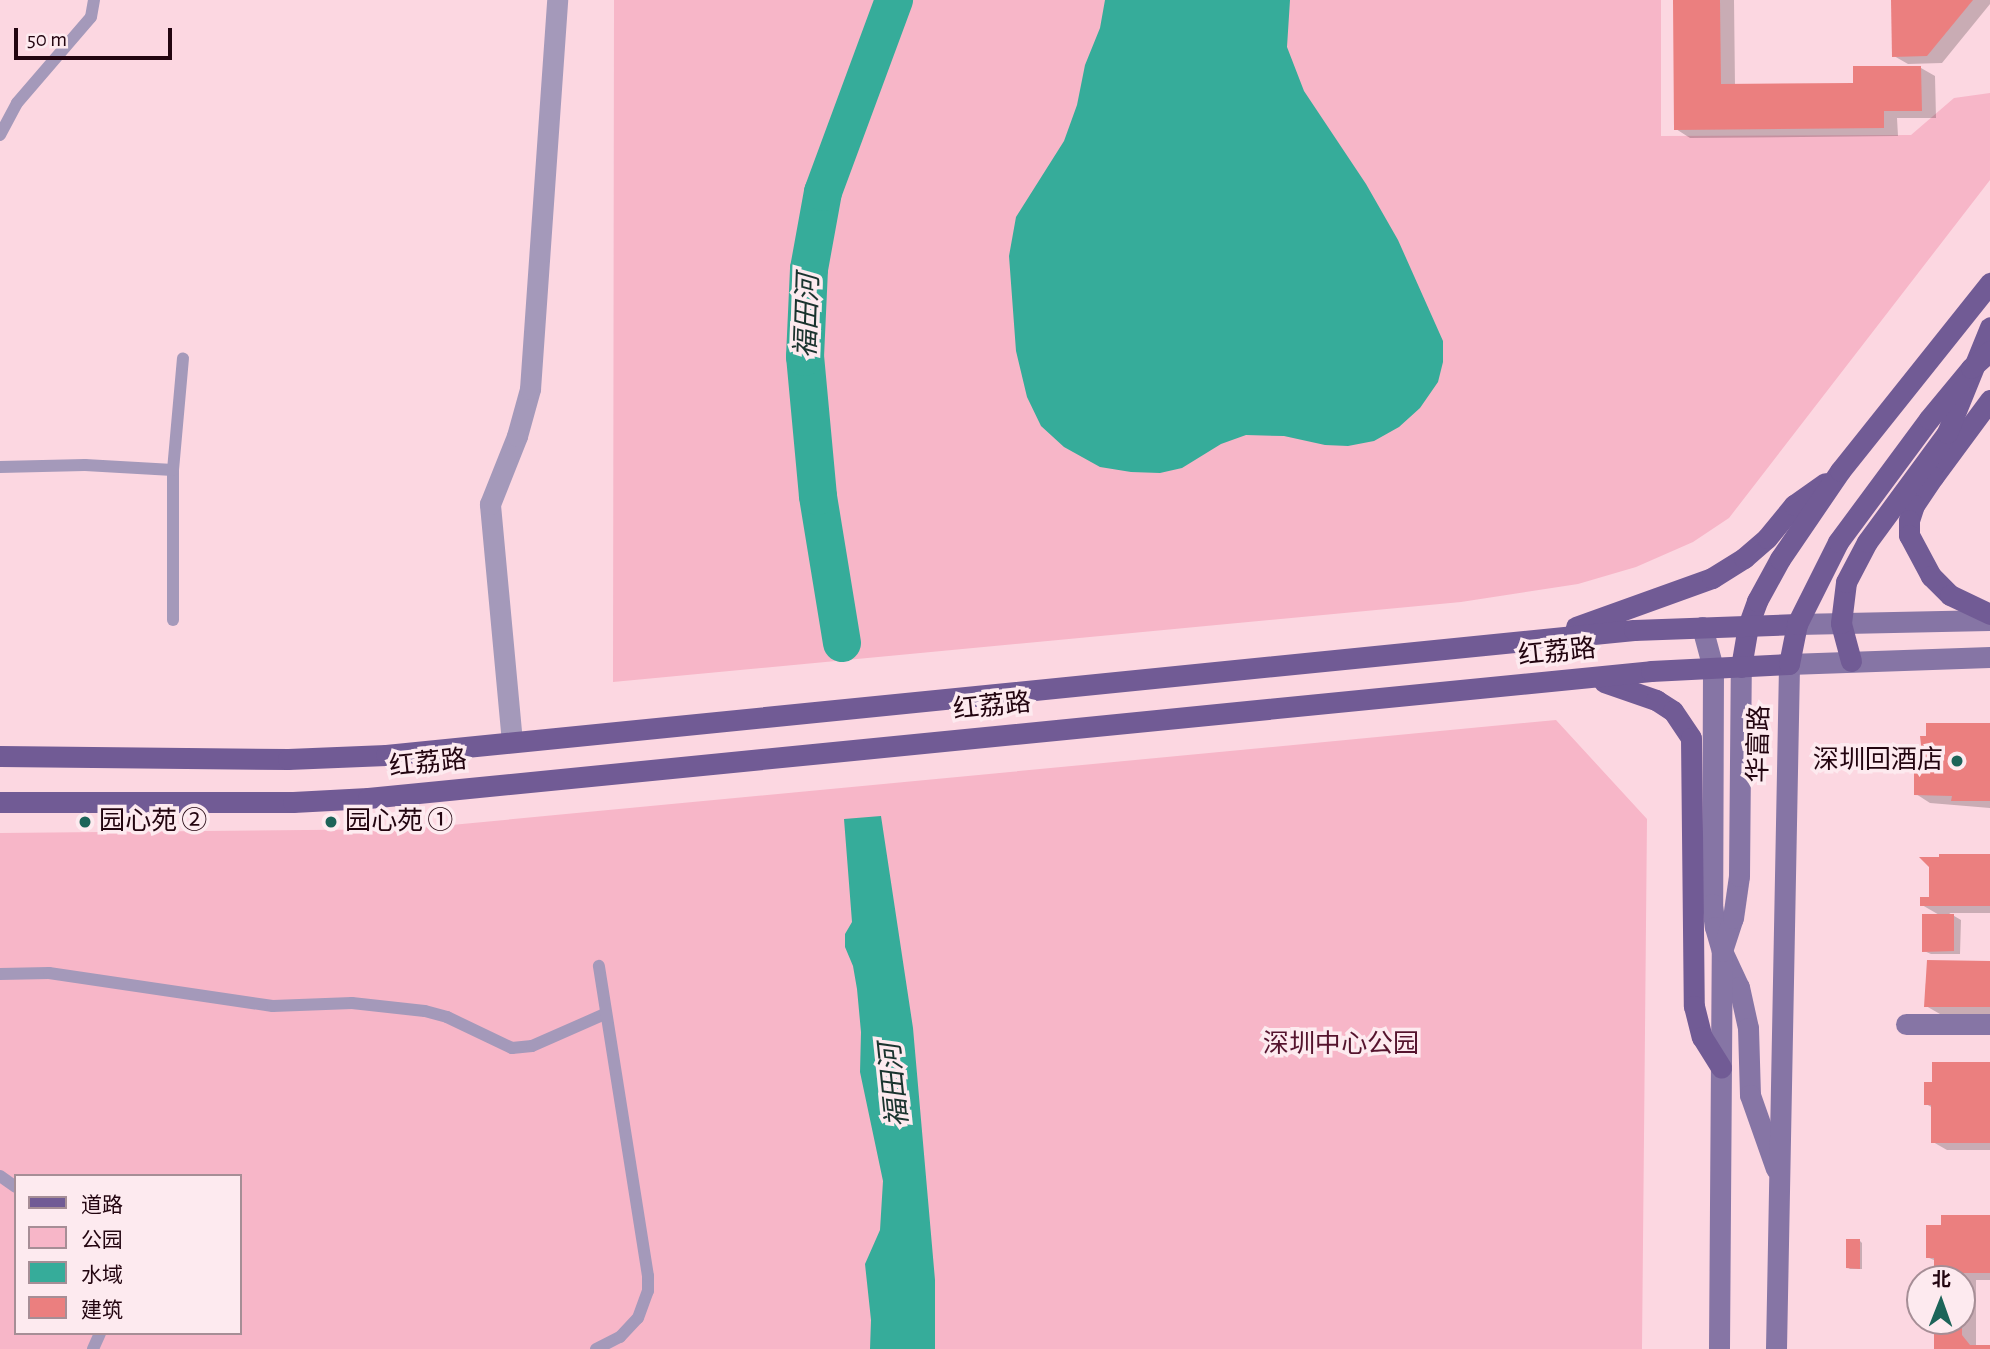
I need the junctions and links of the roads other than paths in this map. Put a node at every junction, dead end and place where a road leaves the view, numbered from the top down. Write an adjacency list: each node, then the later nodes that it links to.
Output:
1 (94, 0): 3 (lane)
2 (557, 0): 27 (street)
3 (0, 135)
4 (1990, 283): 12 (main road, 华富路)
5 (1990, 327): 8 (main road, 华富路)
6 (1990, 351): 8 (main road, 华富路)
7 (183, 358): 11 (lane)
8 (1971, 368): 16 (main road, 华富路); 17 (main road, 华富路)
9 (1990, 400): 13 (main road)
10 (0, 467): 11 (lane)
11 (173, 470): 14 (lane)
12 (1840, 471): 18 (main road, 华富路); 20 (main road)
13 (1990, 614)
14 (173, 620)
15 (1990, 620): 16 (main road, 红荔路)
16 (1841, 622): 17 (main road, 红荔路); 22 (main road, 华富路)
17 (1797, 624): 18 (main road, 红荔路); 23 (main road, 华富路)
18 (1748, 626): 19 (main road, 红荔路); 24 (main road, 华富路)
19 (1702, 627): 20 (main road, 红荔路); 25 (main road, 华富路)
20 (1538, 639): 27 (main road, 红荔路)
21 (1990, 657): 22 (main road, 红荔路)
22 (1851, 661): 23 (main road, 红荔路)
23 (1789, 664): 24 (main road, 红荔路); 37 (main road, 华富路)
24 (1741, 667): 25 (main road, 红荔路); 30 (main road, 华富路)
25 (1713, 668): 26 (main road, 红荔路); 30 (main road, 华富路)
26 (1584, 678): 29 (main road, 红荔路); 36 (main road)
27 (512, 742): 28 (main road, 红荔路)
28 (0, 756)
29 (0, 802)
30 (1721, 951): 36 (main road, 华富路); 37 (main road, 华富路)
31 (599, 966): 33 (lane)
32 (0, 974): 33 (lane)
33 (605, 1014): 38 (lane)
34 (1906, 1024): 35 (main road)
35 (1990, 1024)
36 (1721, 1068): 39 (main road, 华富路)
37 (1779, 1177): 40 (main road, 华富路)
38 (596, 1349)
39 (1719, 1349)
40 (1776, 1349)

